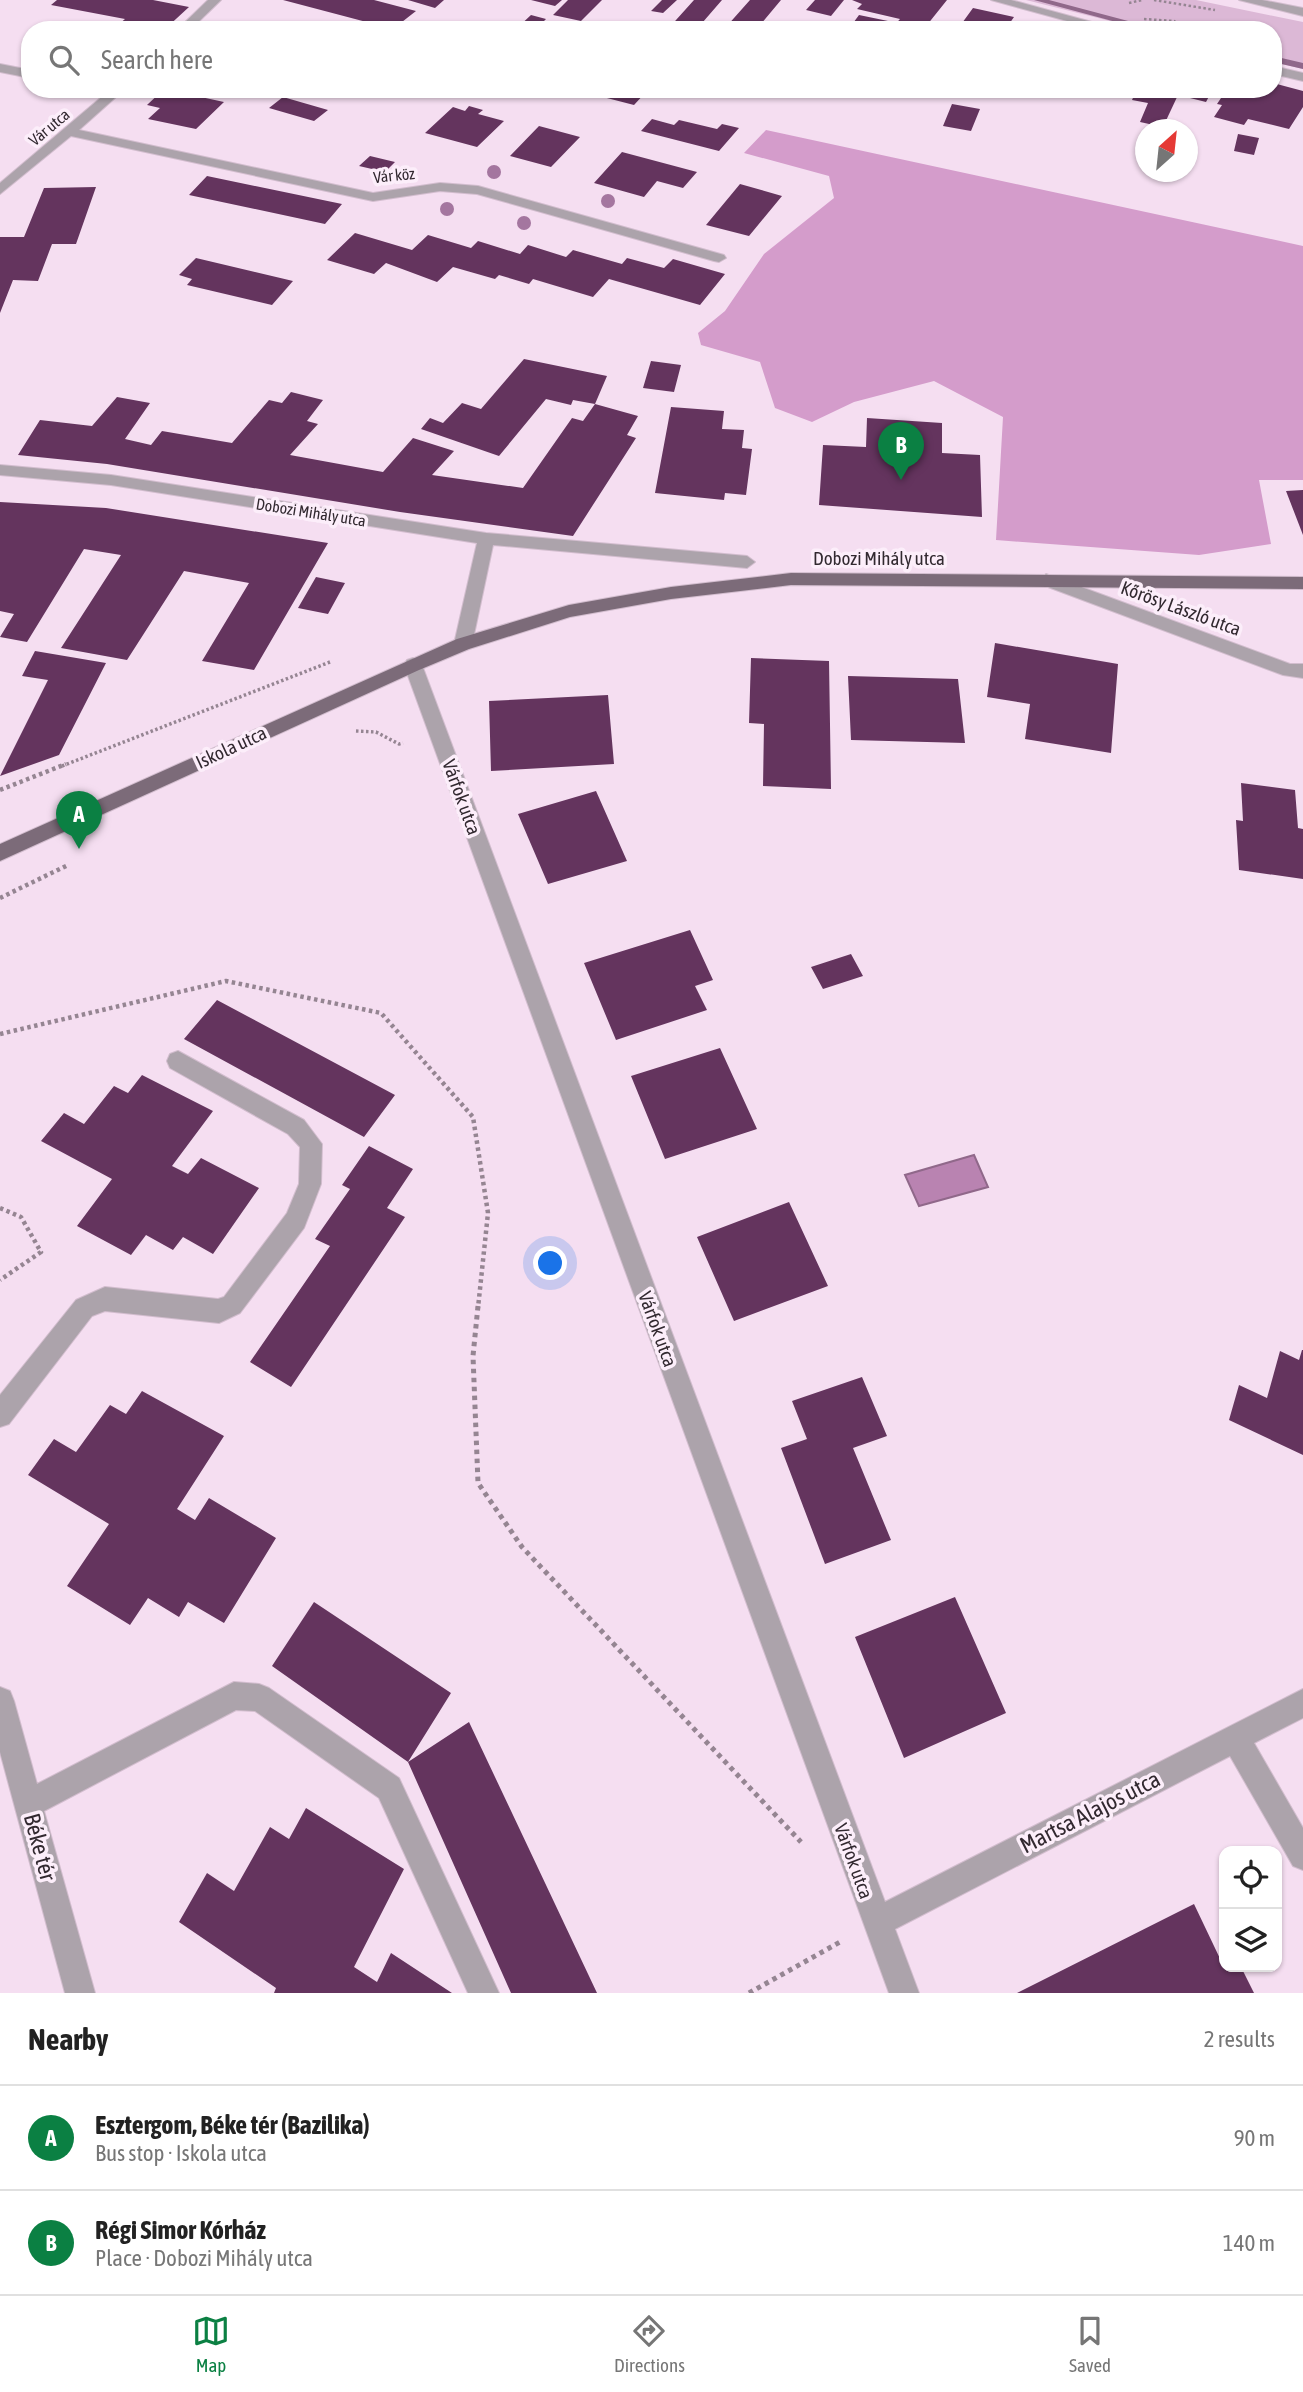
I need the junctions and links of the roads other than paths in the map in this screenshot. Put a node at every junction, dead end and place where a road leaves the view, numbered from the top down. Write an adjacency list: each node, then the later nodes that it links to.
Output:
1 (215, 0): 5 (street)
2 (997, 0): 6 (street)
3 (1245, 0): 4 (street)
4 (1303, 12)
5 (193, 21)
6 (1080, 21)
7 (0, 68): 8 (street)
8 (21, 72)
9 (1282, 72): 10 (street)
10 (1303, 77)
11 (107, 98): 12 (street, Vár utca)
12 (70, 132): 13 (street, Vár utca); 14 (street, Vár köz)
13 (0, 190)
14 (719, 258)
15 (0, 470): 16 (street, Dobozi Mihály utca)
16 (486, 539): 17 (street, Dobozi Mihály utca); 20 (street)
17 (747, 562)
18 (1046, 580): 19 (main road, Dobozi Mihály utca); 20 (main road, Dobozi Mihály utca); 22 (street, Kőrösy László utca)
19 (1303, 583)
20 (463, 644): 21 (main road, Iskola utca)
21 (413, 665): 23 (main road, Iskola utca); 31 (street, Várfok utca)
22 (1303, 671)
23 (0, 853)
24 (178, 1061): 25 (street)
25 (0, 1415)
26 (0, 1700): 29 (street, Béke tér)
27 (1303, 1703): 28 (street, Martsa Alajos utca)
28 (1234, 1738): 30 (street); 31 (street, Martsa Alajos utca)
29 (28, 1804): 32 (street, Béke tér); 33 (street)
30 (1303, 1856)
31 (877, 1922): 34 (street, Várfok utca)
32 (80, 1993)
33 (484, 1993)
34 (904, 1993)

